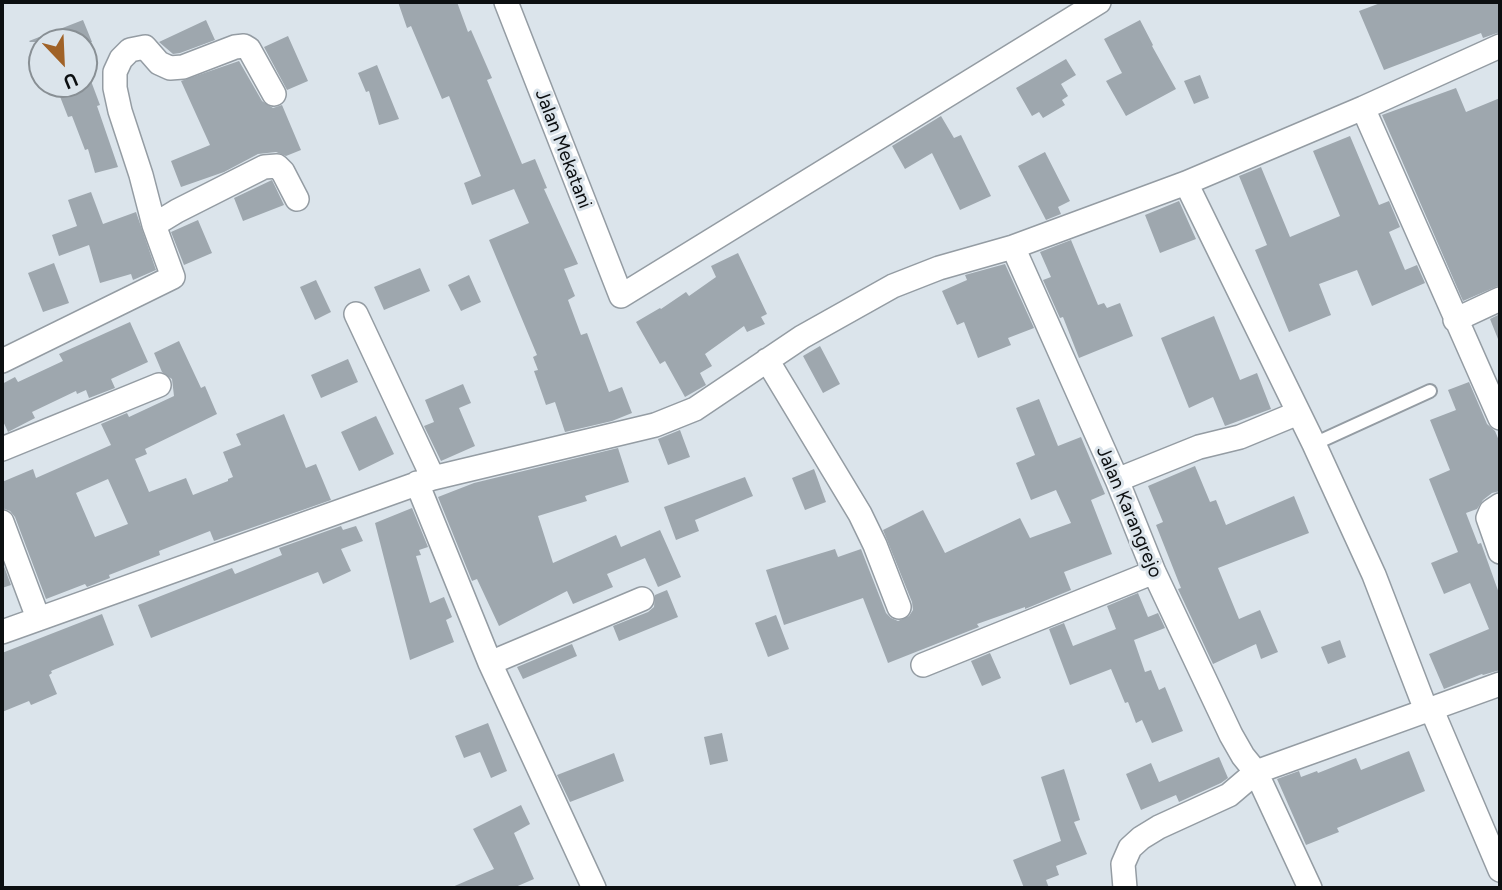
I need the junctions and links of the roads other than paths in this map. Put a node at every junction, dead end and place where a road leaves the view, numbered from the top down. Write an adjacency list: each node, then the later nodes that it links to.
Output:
1 (506, 2): 2 (street, Jalan Mekatani)
2 (1099, 2)
3 (1500, 47): 5 (street)
4 (274, 94): 8 (street)
5 (1363, 108): 6 (street); 12 (street)
6 (1186, 183): 9 (street); 17 (street)
7 (297, 199): 8 (street)
8 (154, 225): 14 (street)
9 (1013, 247): 13 (street); 22 (street, Jalan Karangrejo)
10 (1500, 299): 12 (street)
11 (356, 314): 21 (street)
12 (1455, 320): 18 (street)
13 (767, 360): 21 (street); 28 (street)
14 (2, 361)
15 (159, 385): 20 (street)
16 (1430, 391): 19 (lane)
17 (1298, 413): 19 (street); 22 (street)
18 (1500, 418)
19 (1314, 444): 34 (street)
20 (2, 449)
21 (425, 480): 29 (street); 31 (street)
22 (1117, 481): 26 (street, Jalan Karangrejo)
23 (1500, 505): 25 (street)
24 (2, 522): 29 (street)
25 (1500, 552)
26 (1154, 572): 32 (street); 35 (street, Jalan Karangrejo)
27 (642, 599): 31 (street)
28 (898, 607)
29 (38, 618): 30 (street)
30 (2, 632)
31 (491, 663): 37 (street)
32 (923, 665)
33 (1500, 684): 34 (street)
34 (1429, 709): 35 (street); 36 (street)
35 (1256, 772): 38 (street); 39 (street, Jalan Karangrejo)
36 (1500, 870)
37 (594, 888)
38 (1125, 888)
39 (1310, 888)

